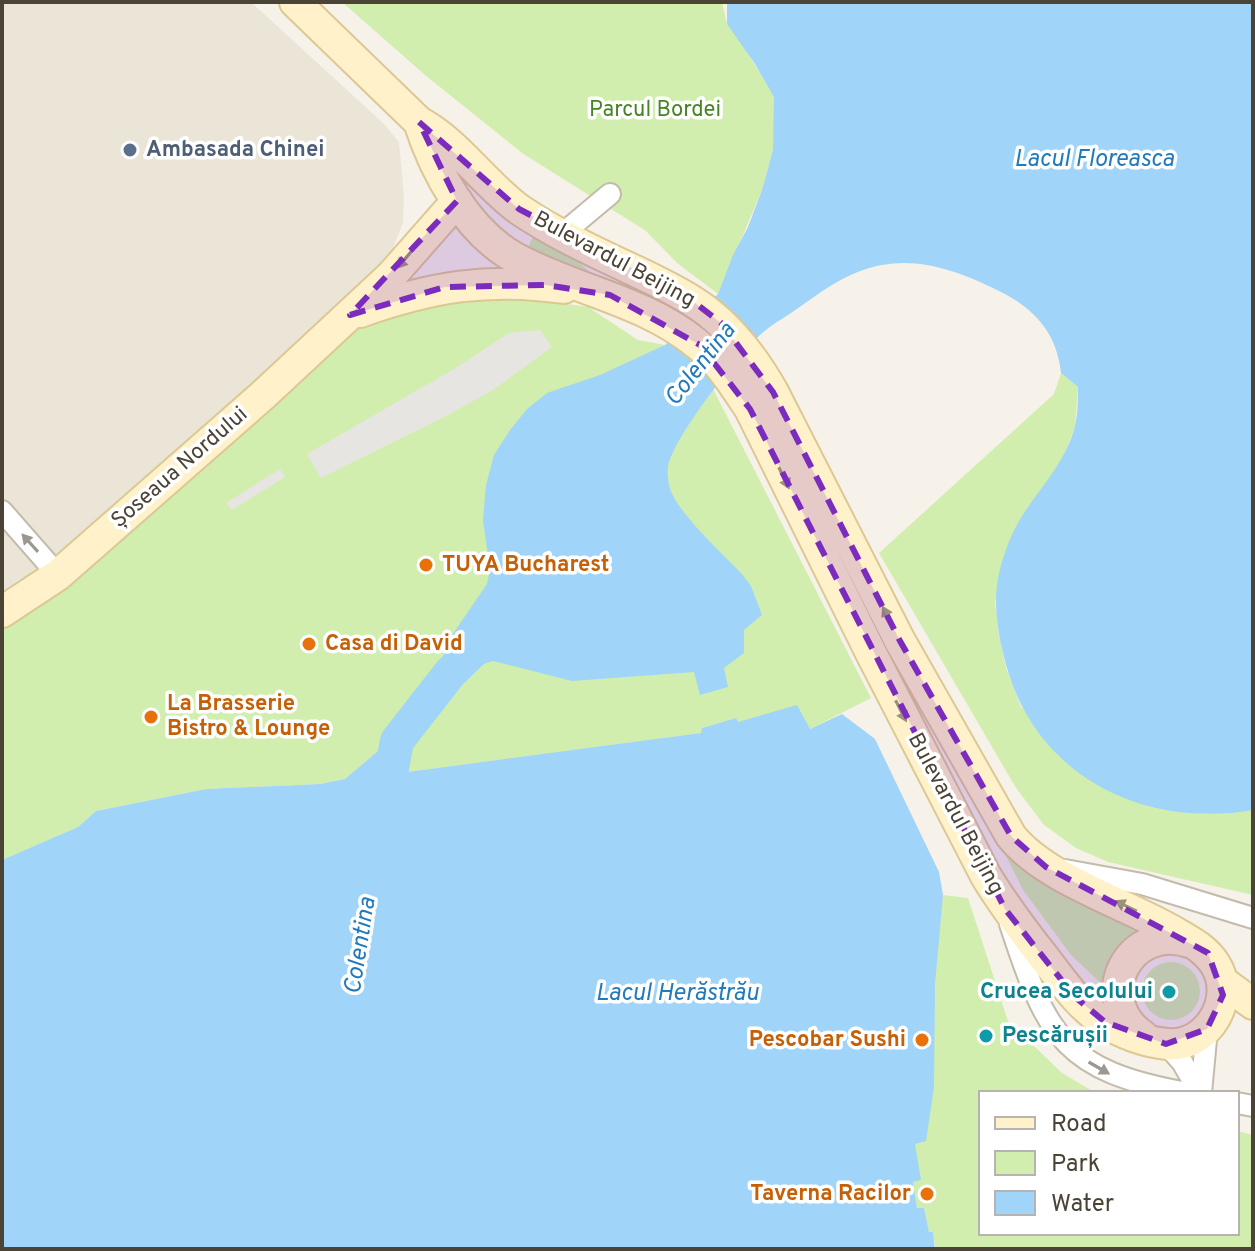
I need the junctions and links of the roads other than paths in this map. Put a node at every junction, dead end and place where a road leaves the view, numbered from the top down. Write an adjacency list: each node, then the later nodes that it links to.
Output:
1 (295, 2): 2 (main road)
2 (419, 122): 4 (main road, Bulevardul Beijing); 5 (main road, Bulevardul Beijing)
3 (610, 194): 5 (street)
4 (457, 201): 6 (main road, Bulevardul Beijing); 7 (main road, Șoseaua Nordului, one-way to 7)
5 (561, 235): 8 (main road, Bulevardul Beijing)
6 (610, 295): 7 (main road, Șoseaua Nordului); 8 (main road, Bulevardul Beijing)
7 (350, 315): 10 (main road, Șoseaua Nordului)
8 (762, 400): 12 (main road, Bulevardul Beijing, one-way to 8); 13 (main road, Bulevardul Beijing, one-way to 13)
9 (2, 511): 10 (street, one-way to 9)
10 (58, 575): 11 (main road, Șoseaua Nordului)
11 (2, 612)
12 (1046, 867): 14 (street); 15 (main road, Bulevardul Beijing, one-way to 12)
13 (1005, 909): 20 (main road, Bulevardul Beijing); 21 (street, one-way to 21)
14 (1253, 918)
15 (1194, 944): 16 (main road, Bulevardul Beijing); 20 (main road)
16 (1223, 982): 17 (main road, Bulevardul Beijing); 19 (main road)
17 (1253, 1004)
18 (1253, 1011): 19 (main road)
19 (1212, 1022): 20 (main road); 23 (street)
20 (1157, 1042): 22 (street)
21 (1179, 1091)
22 (1199, 1091)
23 (1200, 1091)

